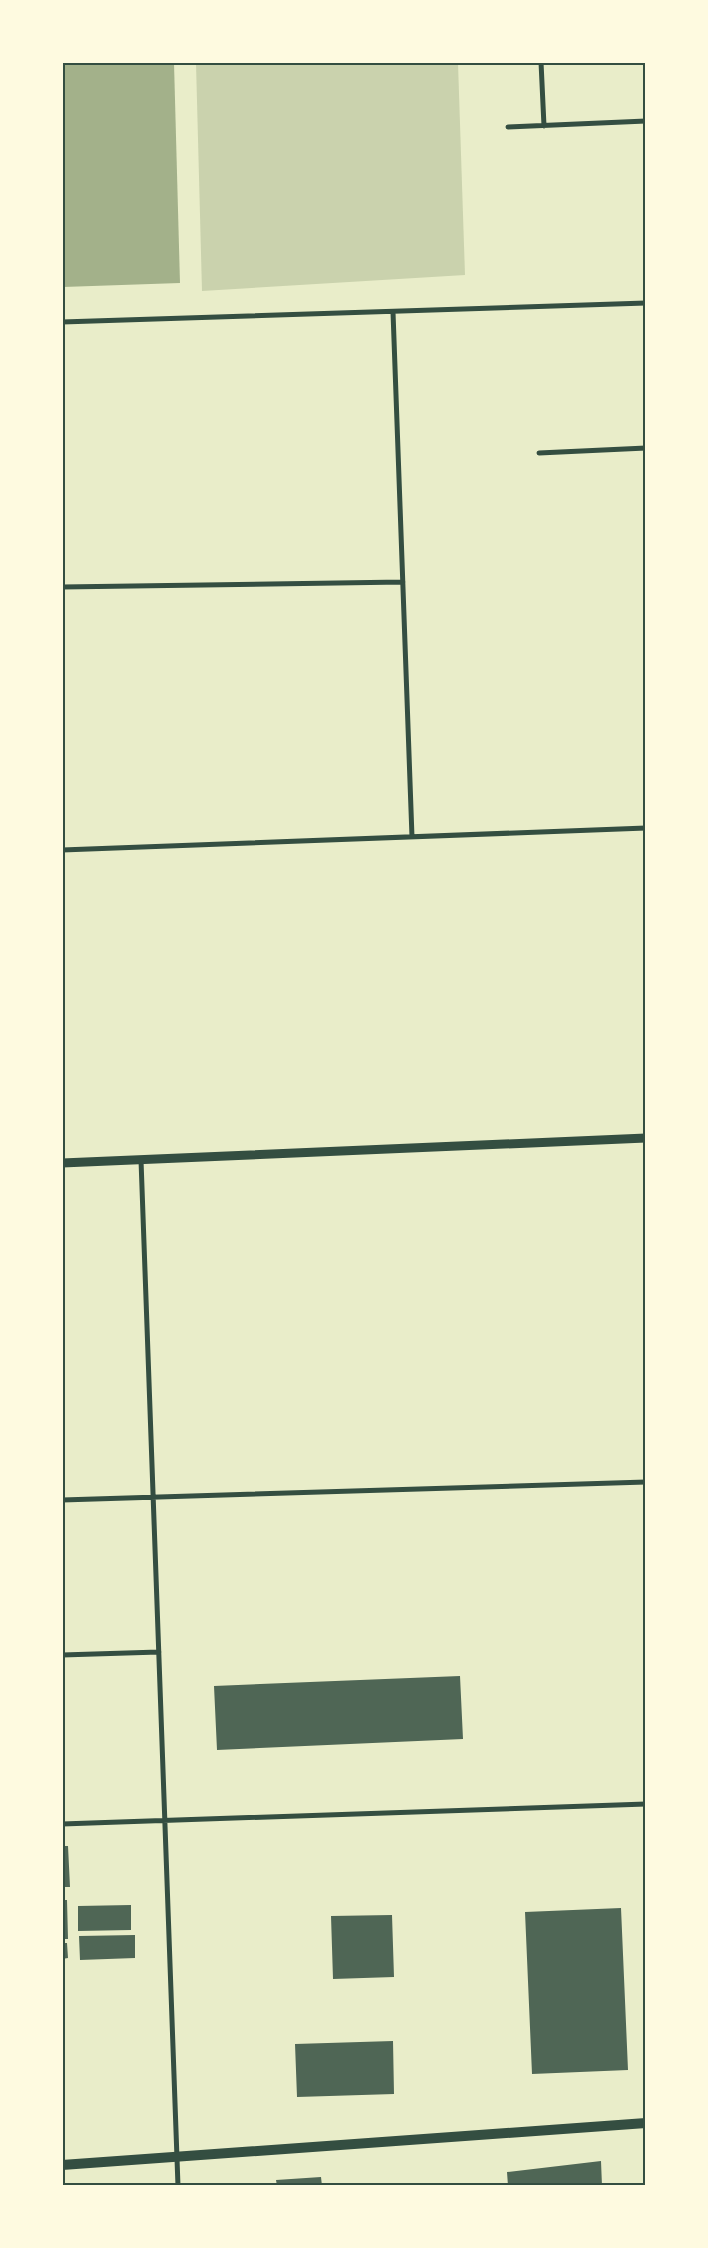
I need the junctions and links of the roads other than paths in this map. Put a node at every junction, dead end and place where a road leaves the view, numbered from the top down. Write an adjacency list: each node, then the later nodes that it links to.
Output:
1 (541, 62): 3 (street)
2 (646, 122): 3 (street)
3 (544, 126): 4 (street)
4 (508, 127)
5 (646, 303): 6 (street)
6 (393, 312): 7 (street); 10 (street)
7 (62, 322)
8 (646, 448): 9 (street)
9 (539, 453)
10 (403, 582): 11 (street); 13 (street)
11 (62, 587)
12 (646, 828): 13 (street)
13 (412, 837): 14 (street)
14 (62, 850)
15 (646, 1138): 16 (street)
16 (141, 1160): 17 (street); 19 (street)
17 (62, 1163)
18 (646, 1482): 19 (street)
19 (153, 1497): 20 (street); 21 (street)
20 (62, 1500)
21 (158, 1652): 22 (street); 24 (street)
22 (62, 1656)
23 (646, 1804): 24 (street)
24 (164, 1820): 25 (street); 27 (street)
25 (62, 1824)
26 (646, 2123): 27 (main road)
27 (176, 2158): 28 (main road); 29 (street)
28 (62, 2165)
29 (178, 2186)

